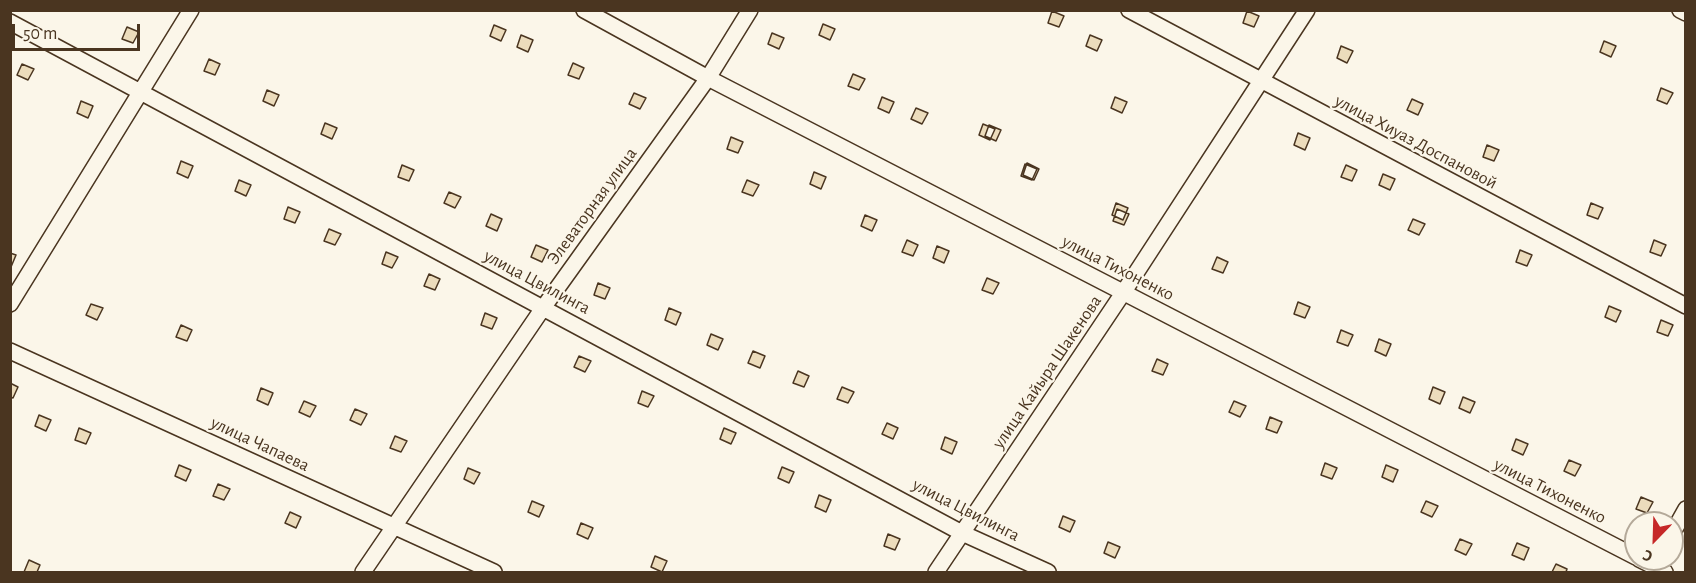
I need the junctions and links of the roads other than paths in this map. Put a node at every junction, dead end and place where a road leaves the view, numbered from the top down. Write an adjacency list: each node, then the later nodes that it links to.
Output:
1 (191, 10): 11 (street)
2 (584, 10): 9 (street, улица Тихоненко)
3 (750, 10): 9 (street, Элеваторная улица)
4 (1129, 10): 10 (street, улица Хиуаз Доспановой)
5 (1307, 10): 10 (street, улица Кайыра Шакенова)
6 (1680, 10): 7 (street)
7 (1686, 13)
8 (10, 22): 11 (street, улица Цвилинга)
9 (708, 78): 12 (street, улица Тихоненко); 15 (street, Элеваторная улица)
10 (1261, 81): 12 (street, улица Кайыра Шакенова); 14 (street, улица Хиуаз Доспановой)
11 (142, 92): 13 (street); 15 (street, улица Цвилинга)
12 (1123, 293): 18 (street, улица Кайыра Шакенова); 19 (street, улица Тихоненко)
13 (10, 304)
14 (1686, 306)
15 (543, 308): 17 (street, Элеваторная улица); 18 (street, улица Цвилинга)
16 (10, 351): 17 (street, улица Чапаева)
17 (394, 526): 20 (street, Элеваторная улица); 21 (street, улица Чапаева)
18 (962, 533): 22 (street, улица Кайыра Шакенова); 23 (street, улица Цвилинга)
19 (1624, 551)
20 (363, 573)
21 (494, 573)
22 (936, 573)
23 (1048, 573)

